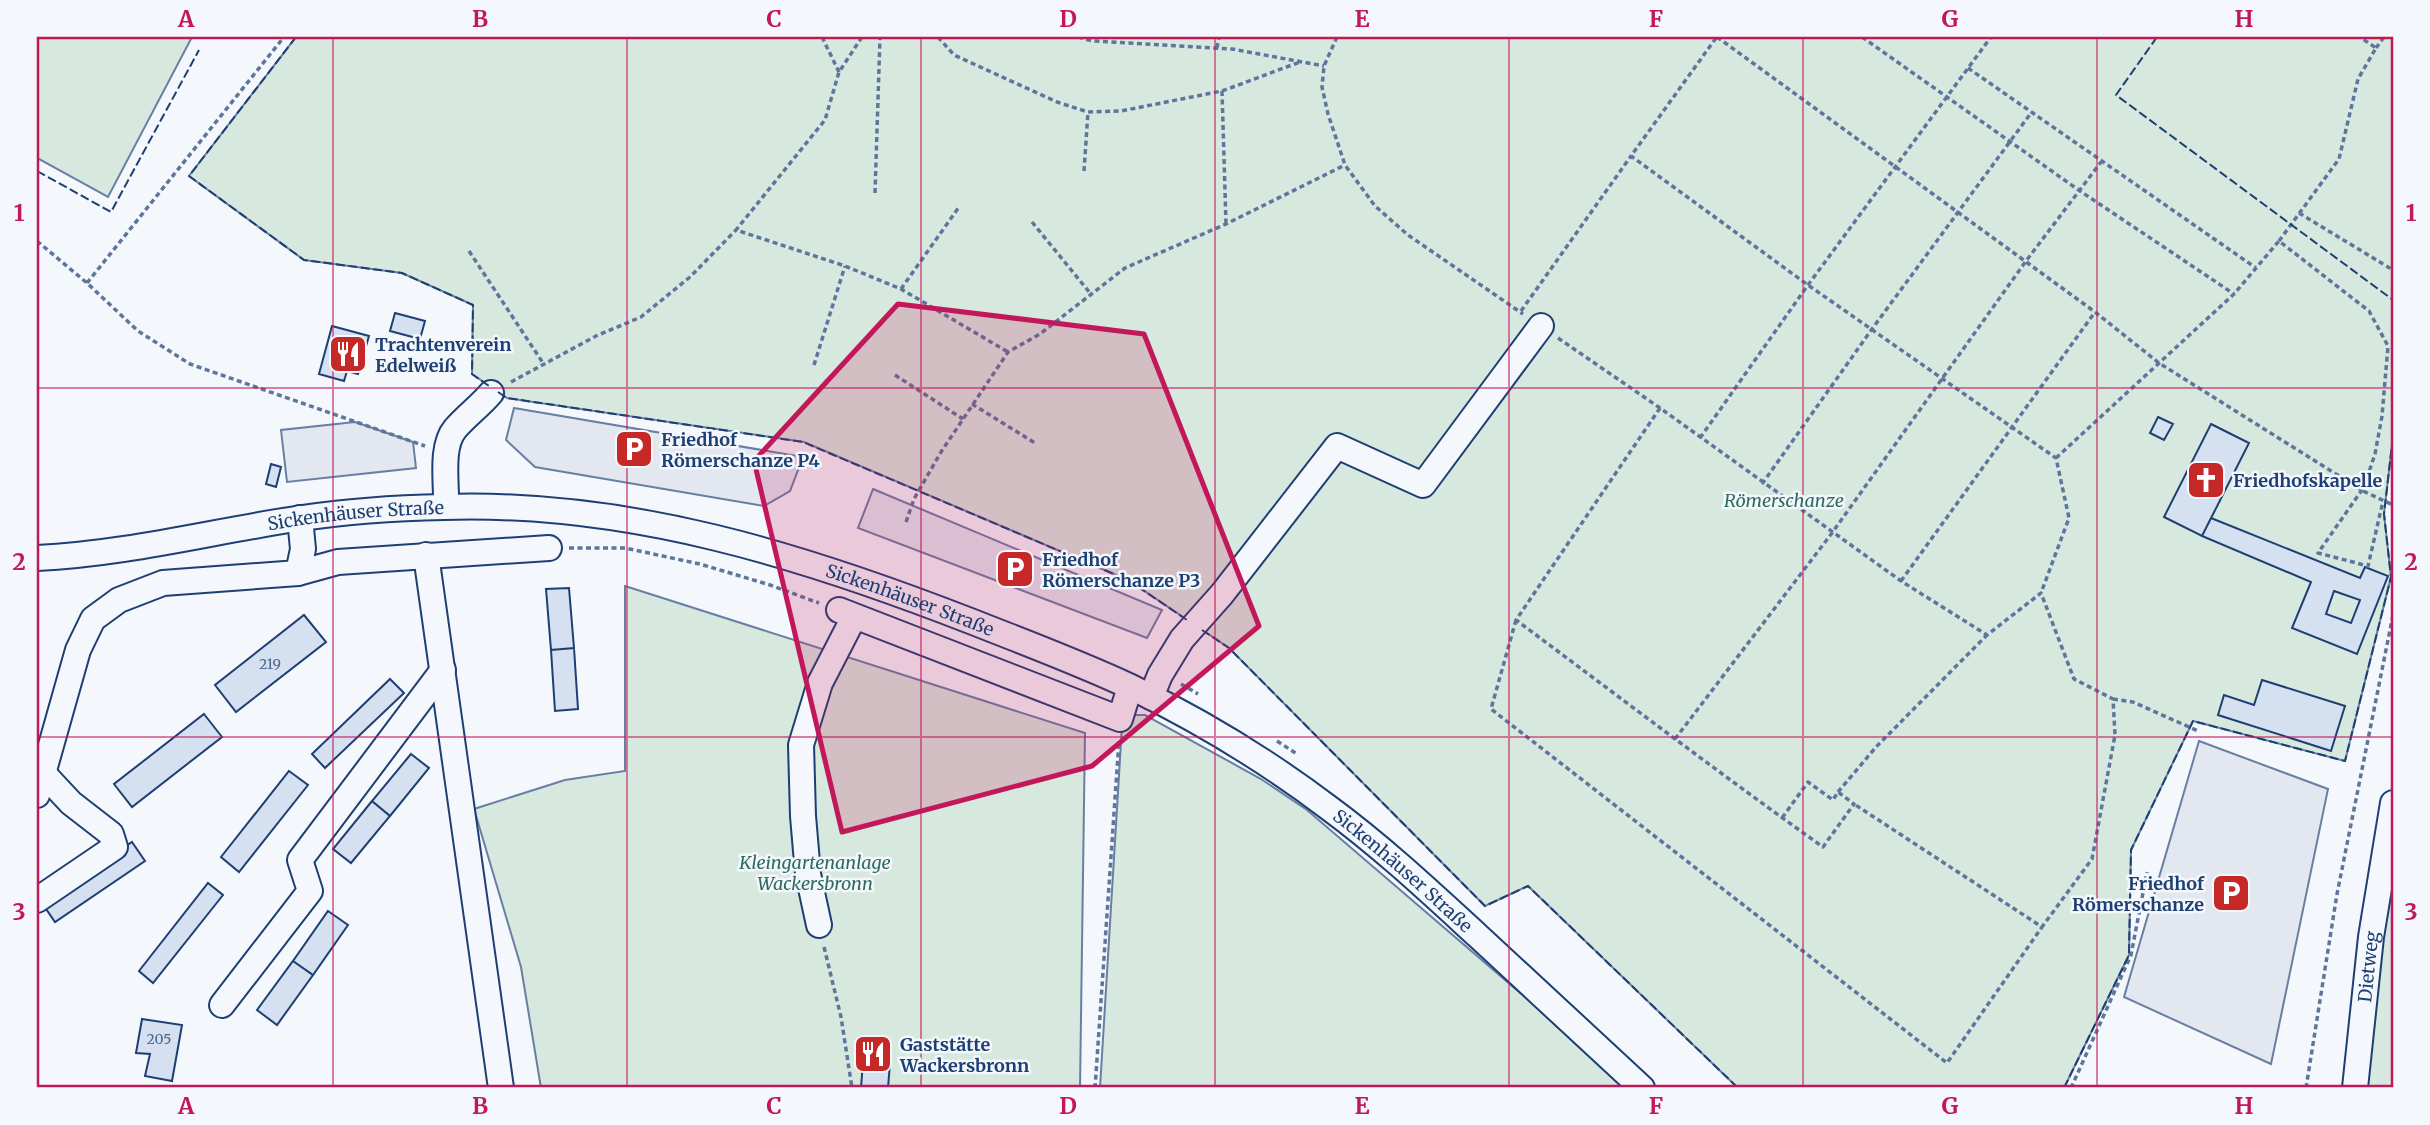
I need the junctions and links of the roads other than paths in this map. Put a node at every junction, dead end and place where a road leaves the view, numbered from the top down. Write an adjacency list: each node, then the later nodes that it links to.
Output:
1 (1541, 326): 10 (street)
2 (491, 393): 3 (street)
3 (446, 506): 4 (street, Sickenhäuser Straße); 10 (street, Sickenhäuser Straße)
4 (300, 518): 7 (street, Sickenhäuser Straße); 8 (street)
5 (549, 548): 6 (street)
6 (426, 555): 8 (street); 9 (street)
7 (37, 558)
8 (298, 573): 11 (street)
9 (443, 670): 15 (street); 16 (street)
10 (1141, 692): 14 (street); 17 (street, Sickenhäuser Straße)
11 (40, 784): 13 (street)
12 (2393, 803): 18 (street, Dietweg)
13 (37, 900)
14 (819, 925)
15 (222, 1005)
16 (501, 1088)
17 (1642, 1088)
18 (2355, 1088)

